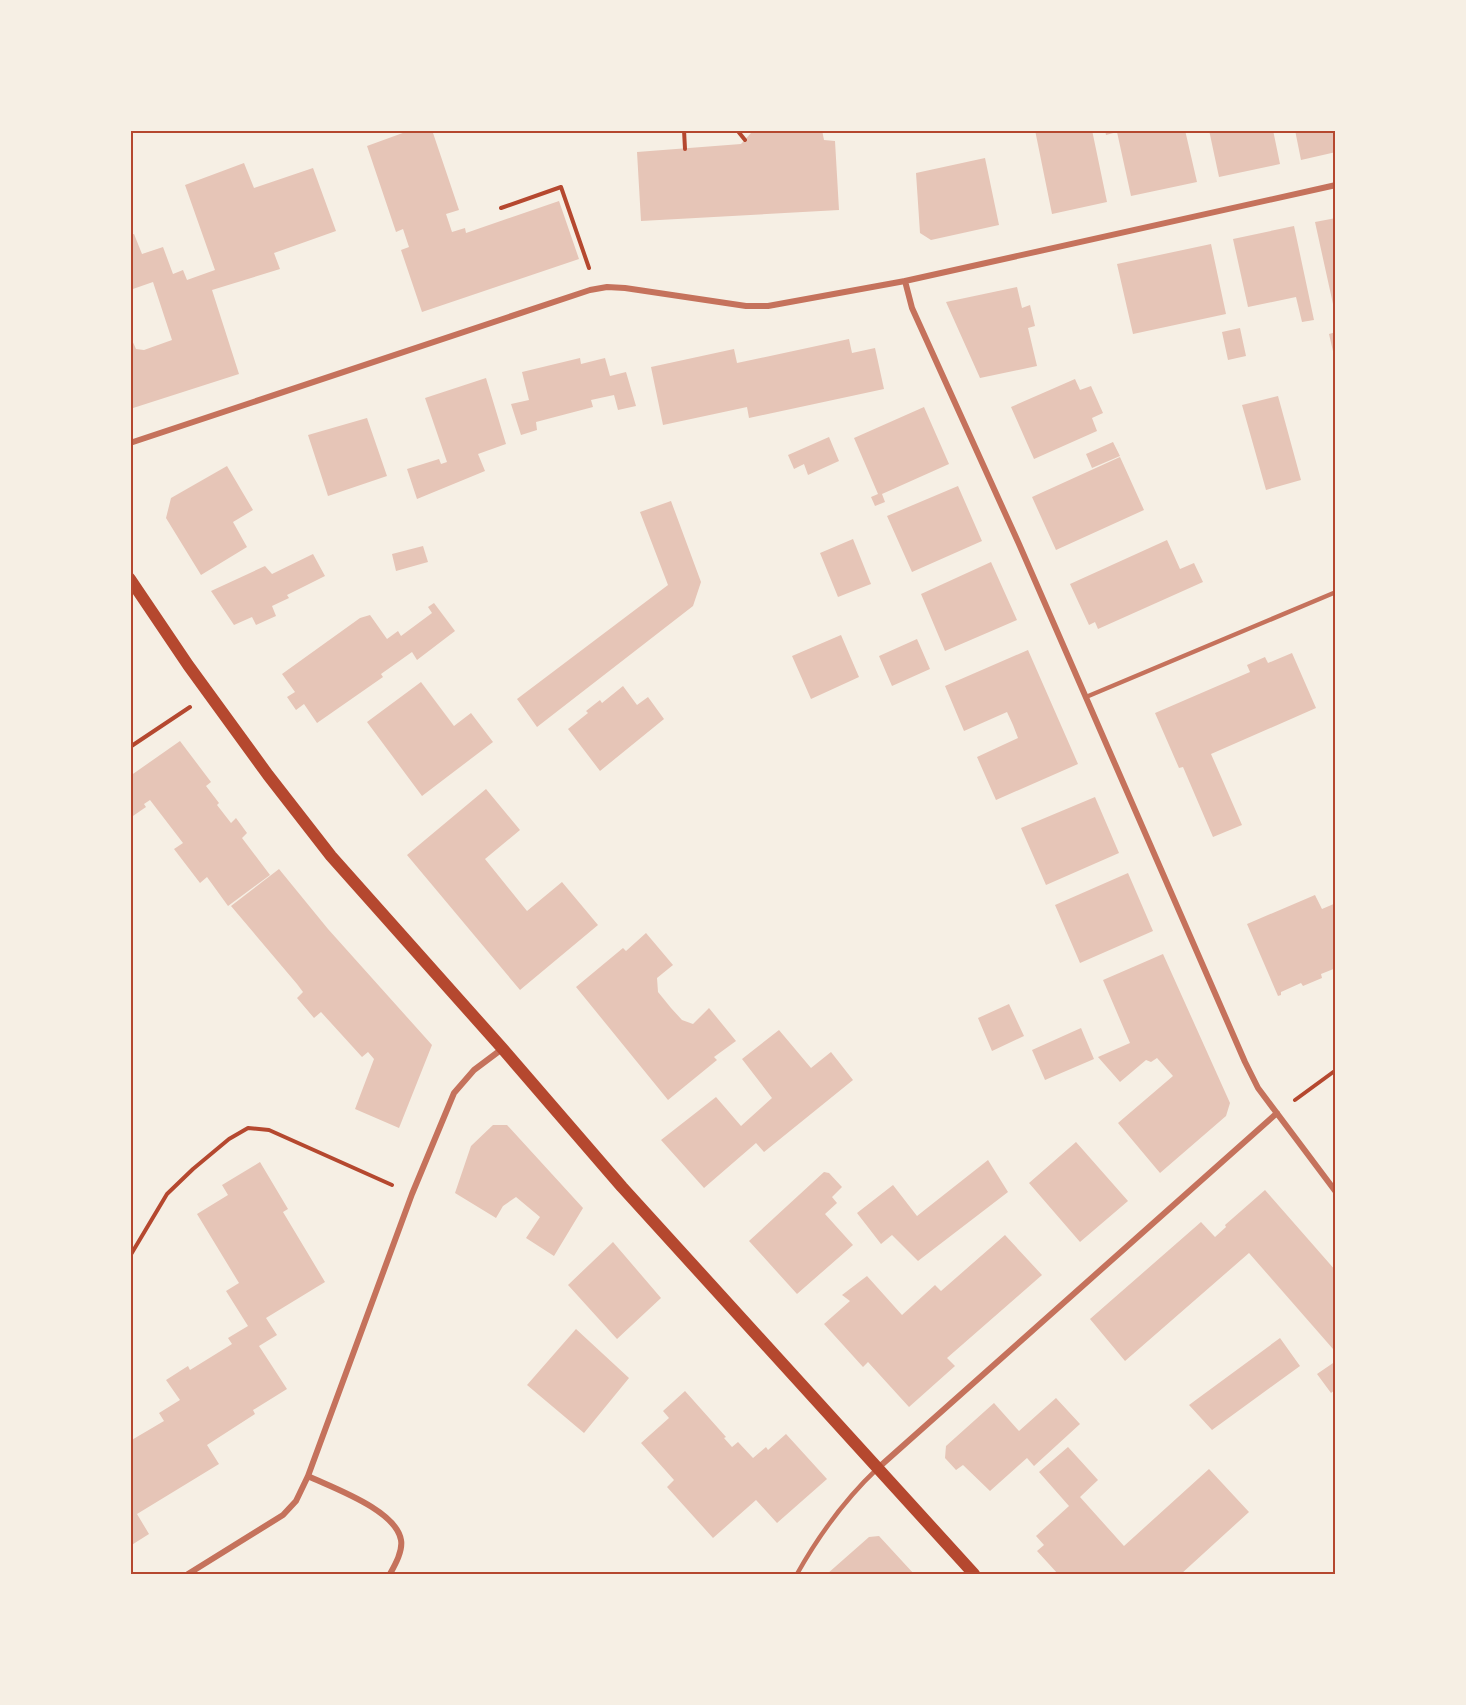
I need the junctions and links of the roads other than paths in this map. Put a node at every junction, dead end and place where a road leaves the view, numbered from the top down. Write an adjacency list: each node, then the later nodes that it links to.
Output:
1 (1335, 185): 2 (street)
2 (904, 281): 3 (street); 6 (street)
3 (130, 443)
4 (130, 579): 7 (main road)
5 (1335, 592): 6 (lane)
6 (1086, 697): 8 (street)
7 (502, 1048): 10 (main road); 11 (street)
8 (1277, 1113): 9 (street); 10 (street)
9 (1335, 1192)
10 (878, 1468): 14 (lane); 15 (main road)
11 (308, 1476): 12 (street); 13 (street)
12 (188, 1575)
13 (390, 1575)
14 (797, 1575)
15 (974, 1575)

